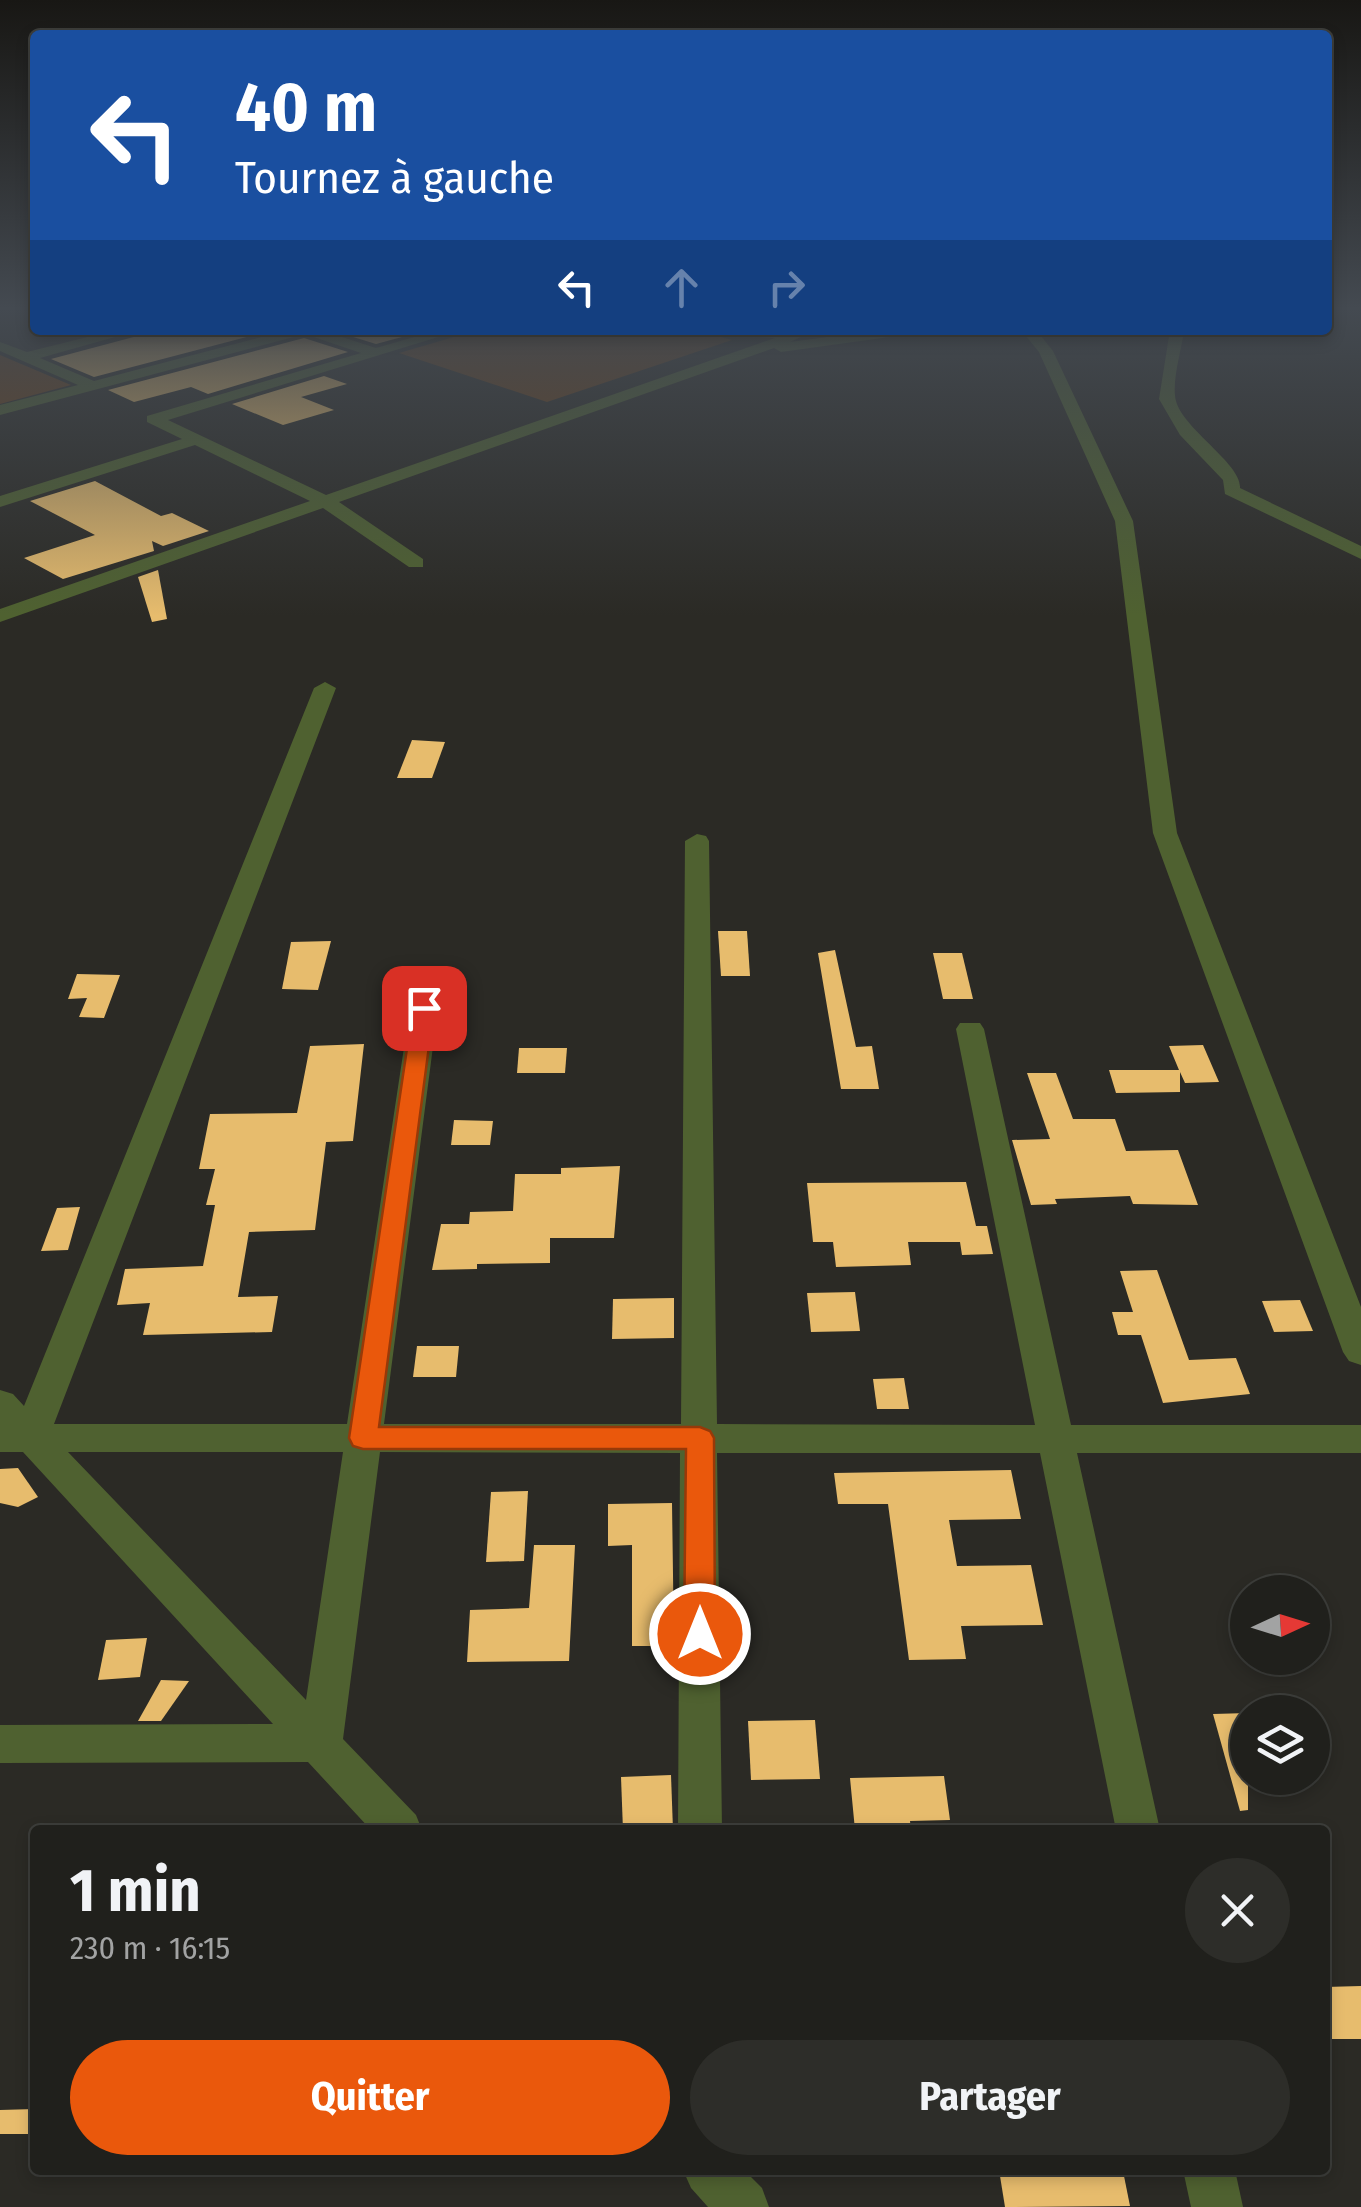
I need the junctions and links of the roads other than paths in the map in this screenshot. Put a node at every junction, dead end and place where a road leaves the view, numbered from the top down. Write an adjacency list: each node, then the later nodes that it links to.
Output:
1 (183, 410): 5 (street)
2 (583, 410): 6 (street)
3 (1073, 410): 15 (street)
4 (1173, 410): 8 (street)
5 (198, 439): 6 (street); 7 (street)
6 (325, 501): 9 (street); 10 (street)
7 (0, 502)
8 (1361, 553)
9 (416, 563)
10 (0, 616)
11 (325, 688): 17 (street)
12 (697, 842): 19 (street)
13 (424, 1008): 18 (street)
14 (970, 1030): 20 (street)
15 (1361, 1352)
16 (0, 1404): 17 (street)
17 (15, 1438): 18 (street); 22 (street)
18 (363, 1438): 19 (street); 22 (street)
19 (700, 1438): 20 (street); 25 (street)
20 (1056, 1438): 21 (street); 26 (street)
21 (1361, 1439)
22 (321, 1743): 23 (street); 24 (street)
23 (0, 1744)
24 (395, 1825)
25 (700, 1825)
26 (1137, 1825)
27 (714, 2175): 29 (street)
28 (1210, 2175): 30 (street)
29 (743, 2207)
30 (1217, 2207)

